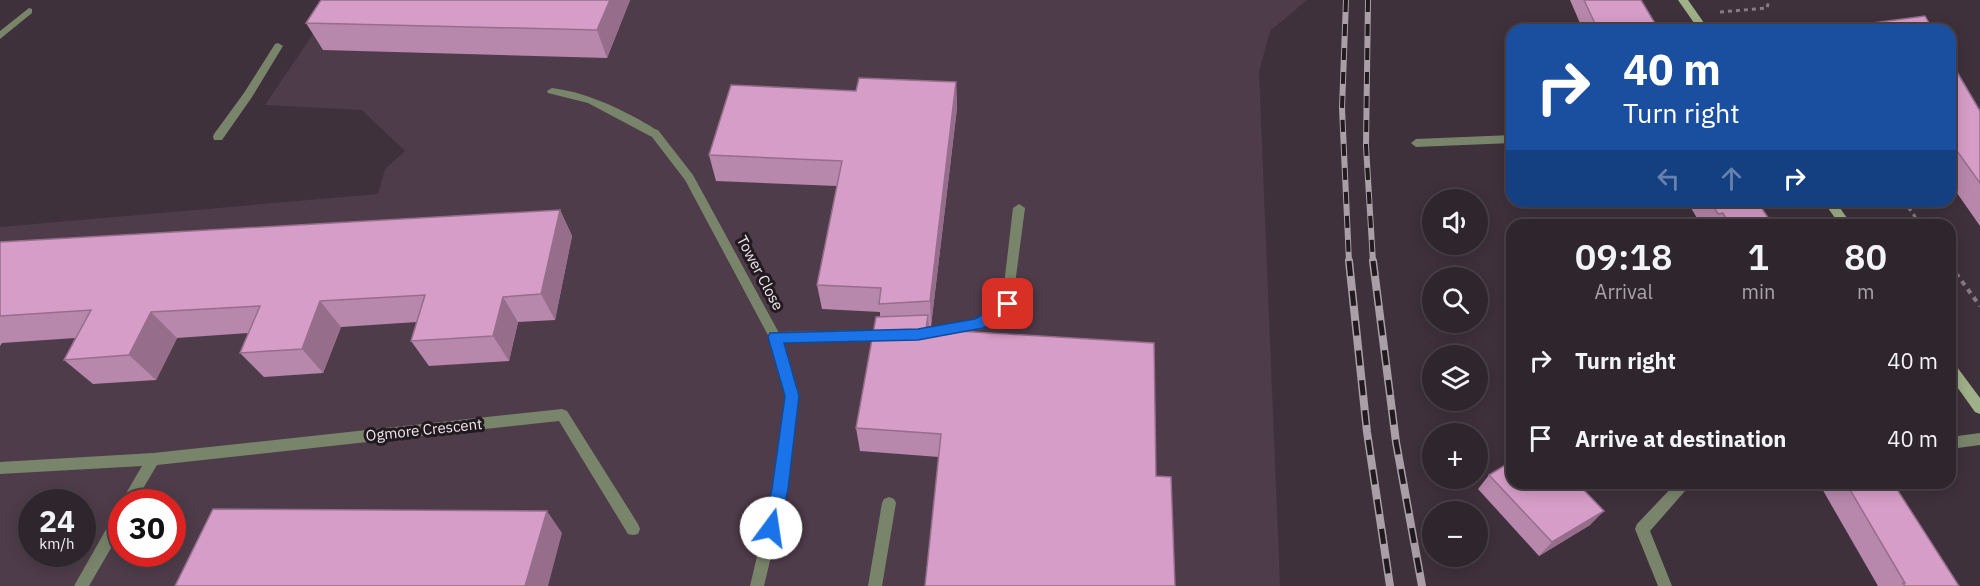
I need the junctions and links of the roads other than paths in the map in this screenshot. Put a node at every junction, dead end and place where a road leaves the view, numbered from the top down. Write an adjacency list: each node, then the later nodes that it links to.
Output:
1 (1683, 0): 3 (main road)
2 (29, 11): 4 (street)
3 (1700, 24)
4 (0, 36)
5 (278, 46): 7 (street)
6 (552, 91): 11 (street, Tower Close)
7 (218, 137)
8 (1506, 140): 9 (street)
9 (1416, 143)
10 (1019, 208): 11 (street)
11 (775, 337): 24 (street, Tower Close)
12 (1956, 375): 13 (main road)
13 (1980, 408)
14 (1980, 439): 15 (street)
15 (1956, 442)
16 (153, 459): 17 (street, Ogmore Crescent); 18 (street); 21 (street, Ogmore Crescent)
17 (0, 468)
18 (136, 489)
19 (1679, 489): 26 (street)
20 (889, 502): 25 (street)
21 (633, 529)
22 (108, 539): 23 (street)
23 (81, 586)
24 (757, 586)
25 (875, 586)
26 (1665, 586)

